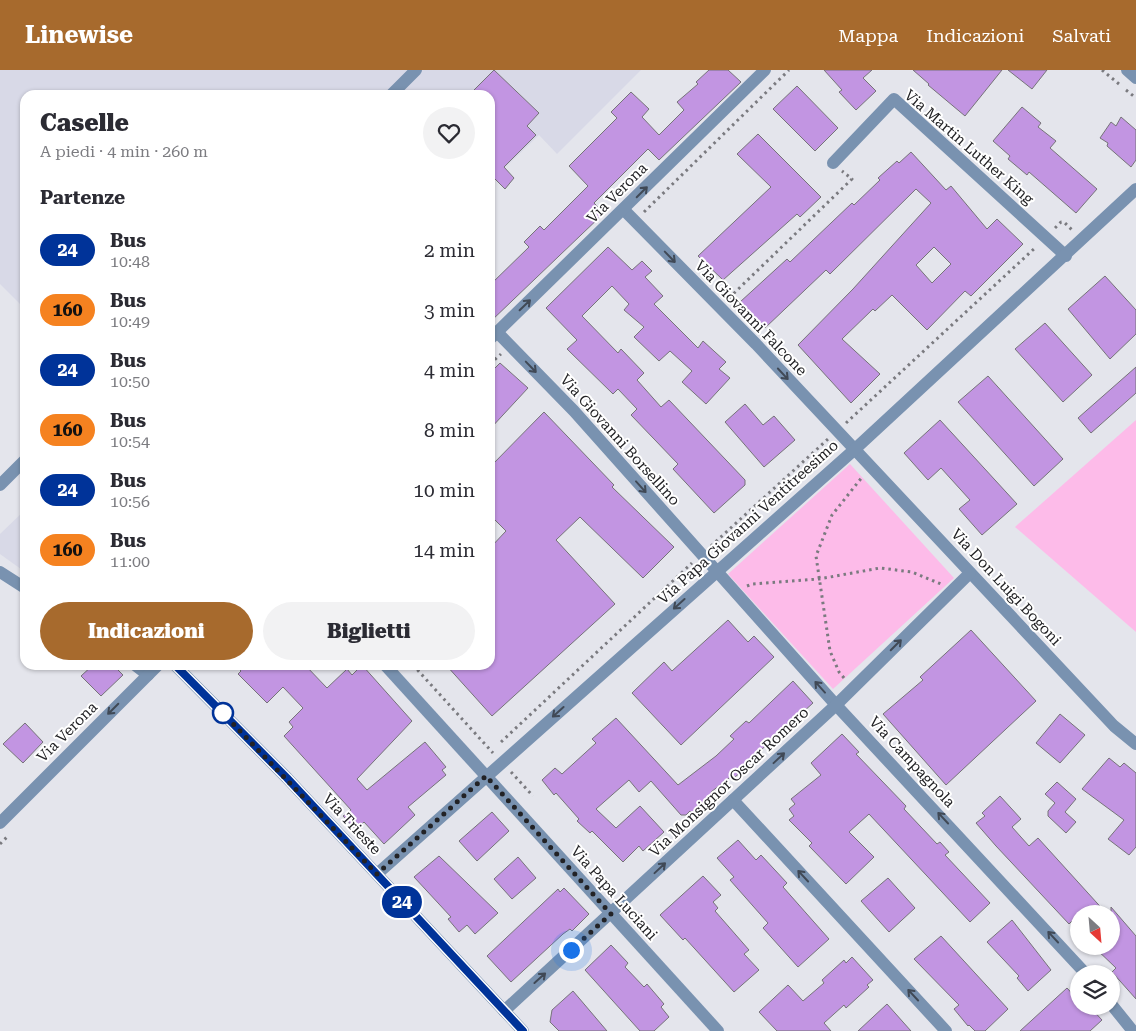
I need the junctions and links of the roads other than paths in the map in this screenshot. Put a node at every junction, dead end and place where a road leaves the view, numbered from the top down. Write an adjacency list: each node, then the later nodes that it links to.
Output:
1 (416, 70): 5 (street)
2 (765, 70): 8 (street, Via Verona, one-way to 2)
3 (1127, 70): 4 (street)
4 (1136, 78)
5 (396, 90)
6 (833, 163): 9 (street, Via Martin Luther King)
7 (1136, 189): 9 (street, Via Papa Giovanni Ventitreesimo)
8 (624, 210): 10 (street, Via Verona, one-way to 8); 12 (street, Via Giovanni Falcone, one-way to 12)
9 (1066, 256): 12 (street, Via Papa Giovanni Ventitreesimo)
10 (495, 334)
11 (495, 336): 16 (street, Via Giovanni Borsellino, one-way to 16)
12 (854, 450): 16 (street, Via Papa Giovanni Ventitreesimo); 17 (street, Via Don Luigi Bogoni)
13 (20, 465): 14 (street)
14 (0, 485)
15 (0, 572): 18 (street)
16 (716, 572): 24 (street, Via Campagnola, one-way to 16); 26 (street, Via Papa Giovanni Ventitreesimo, one-way to 26)
17 (970, 573): 24 (street, Via Monsignor Oscar Romero, one-way to 17); 25 (street, Via Don Luigi Bogoni)
18 (20, 585)
19 (142, 670): 23 (street)
20 (153, 670): 23 (street, Via Verona)
21 (180, 670): 29 (street, Via Trieste)
22 (390, 670): 26 (street, Via Papa Luciani)
23 (148, 675): 28 (street, Via Verona, one-way to 28)
24 (836, 705): 27 (street, Via Monsignor Oscar Romero, one-way to 24); 31 (street, Via Campagnola, one-way to 24)
25 (1136, 744)
26 (486, 776): 29 (street, Via Papa Giovanni Ventitreesimo); 30 (street, Via Papa Luciani)
27 (733, 800): 30 (street, Via Monsignor Oscar Romero, one-way to 27); 37 (street, one-way to 27)
28 (0, 823)
29 (377, 874): 32 (street, Via Trieste)
30 (611, 914): 32 (street, Via Monsignor Oscar Romero, one-way to 30); 36 (street, Via Papa Luciani)
31 (1078, 965)
32 (504, 1011): 35 (street, Via Trieste)
33 (1120, 1014): 34 (street)
34 (1133, 1029)
35 (523, 1031)
36 (718, 1031)
37 (946, 1031)

